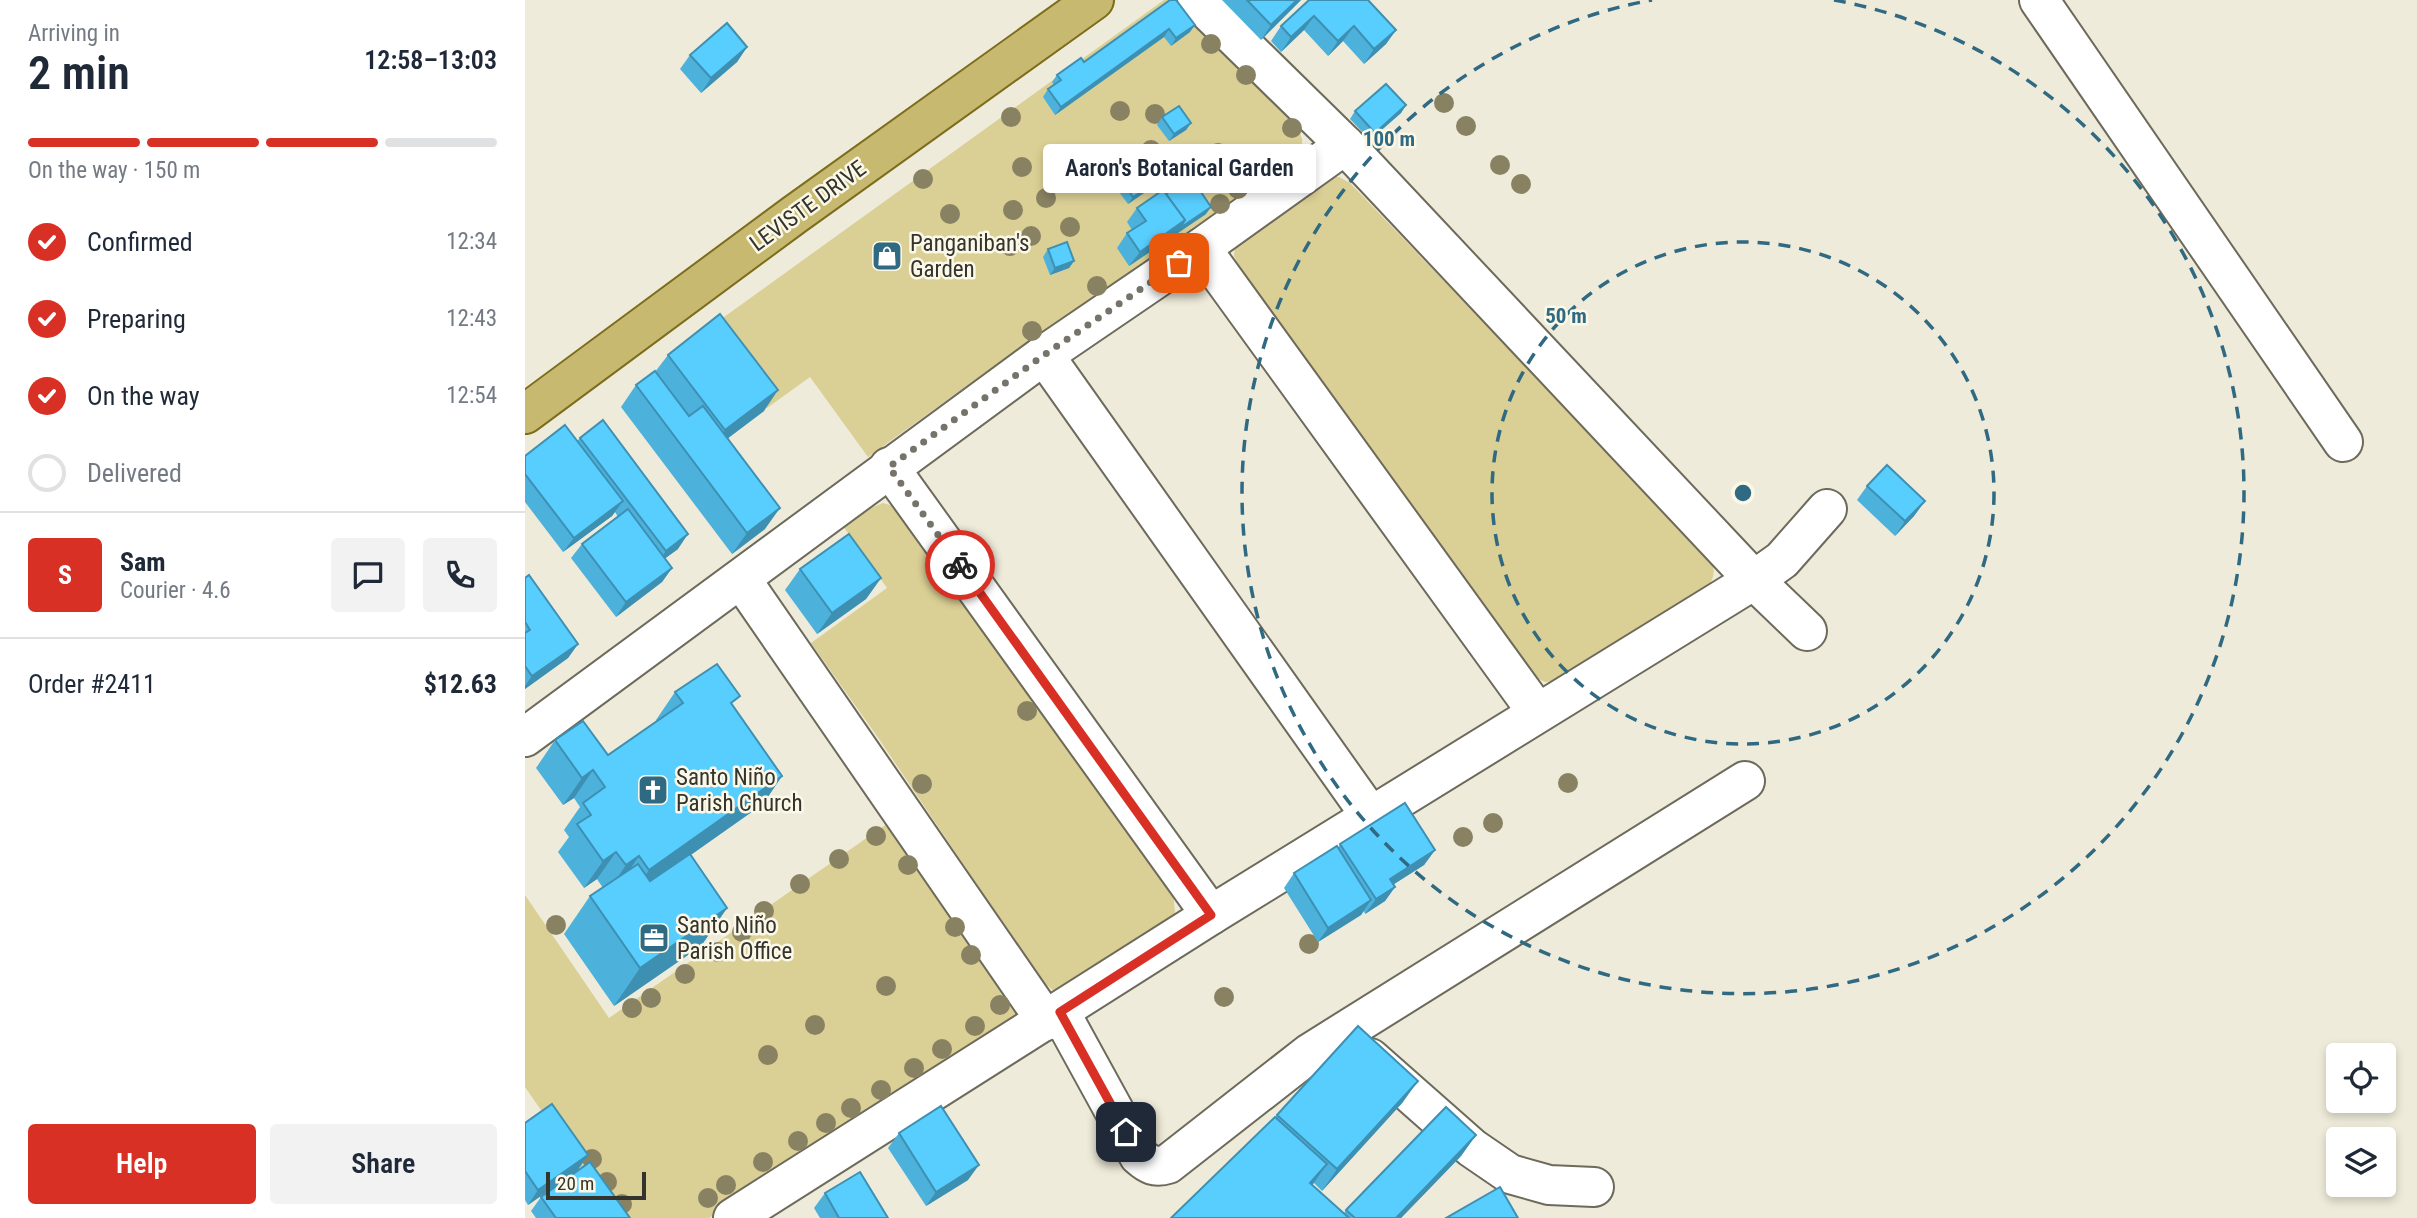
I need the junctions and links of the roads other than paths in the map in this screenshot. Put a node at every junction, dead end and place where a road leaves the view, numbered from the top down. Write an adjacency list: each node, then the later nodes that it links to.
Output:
1 (1094, 0): 7 (main road, LEVISTE DRIVE)
2 (1196, 0): 4 (street)
3 (2039, 0): 8 (street)
4 (1345, 145): 5 (street); 12 (street)
5 (1201, 248): 6 (street); 14 (street)
6 (1044, 355): 9 (street); 17 (street)
7 (525, 414)
8 (2343, 442)
9 (889, 467): 11 (street); 18 (street)
10 (1827, 509): 12 (street)
11 (741, 579): 15 (street); 19 (street)
12 (1754, 580): 13 (street); 14 (street)
13 (1807, 631)
14 (1537, 712): 17 (street)
15 (525, 737)
16 (1745, 781): 20 (street)
17 (1370, 816): 18 (street)
18 (1211, 915): 19 (street)
19 (1053, 1016): 20 (street); 22 (street)
20 (1342, 1034): 21 (street)
21 (1594, 1187)
22 (733, 1218)

